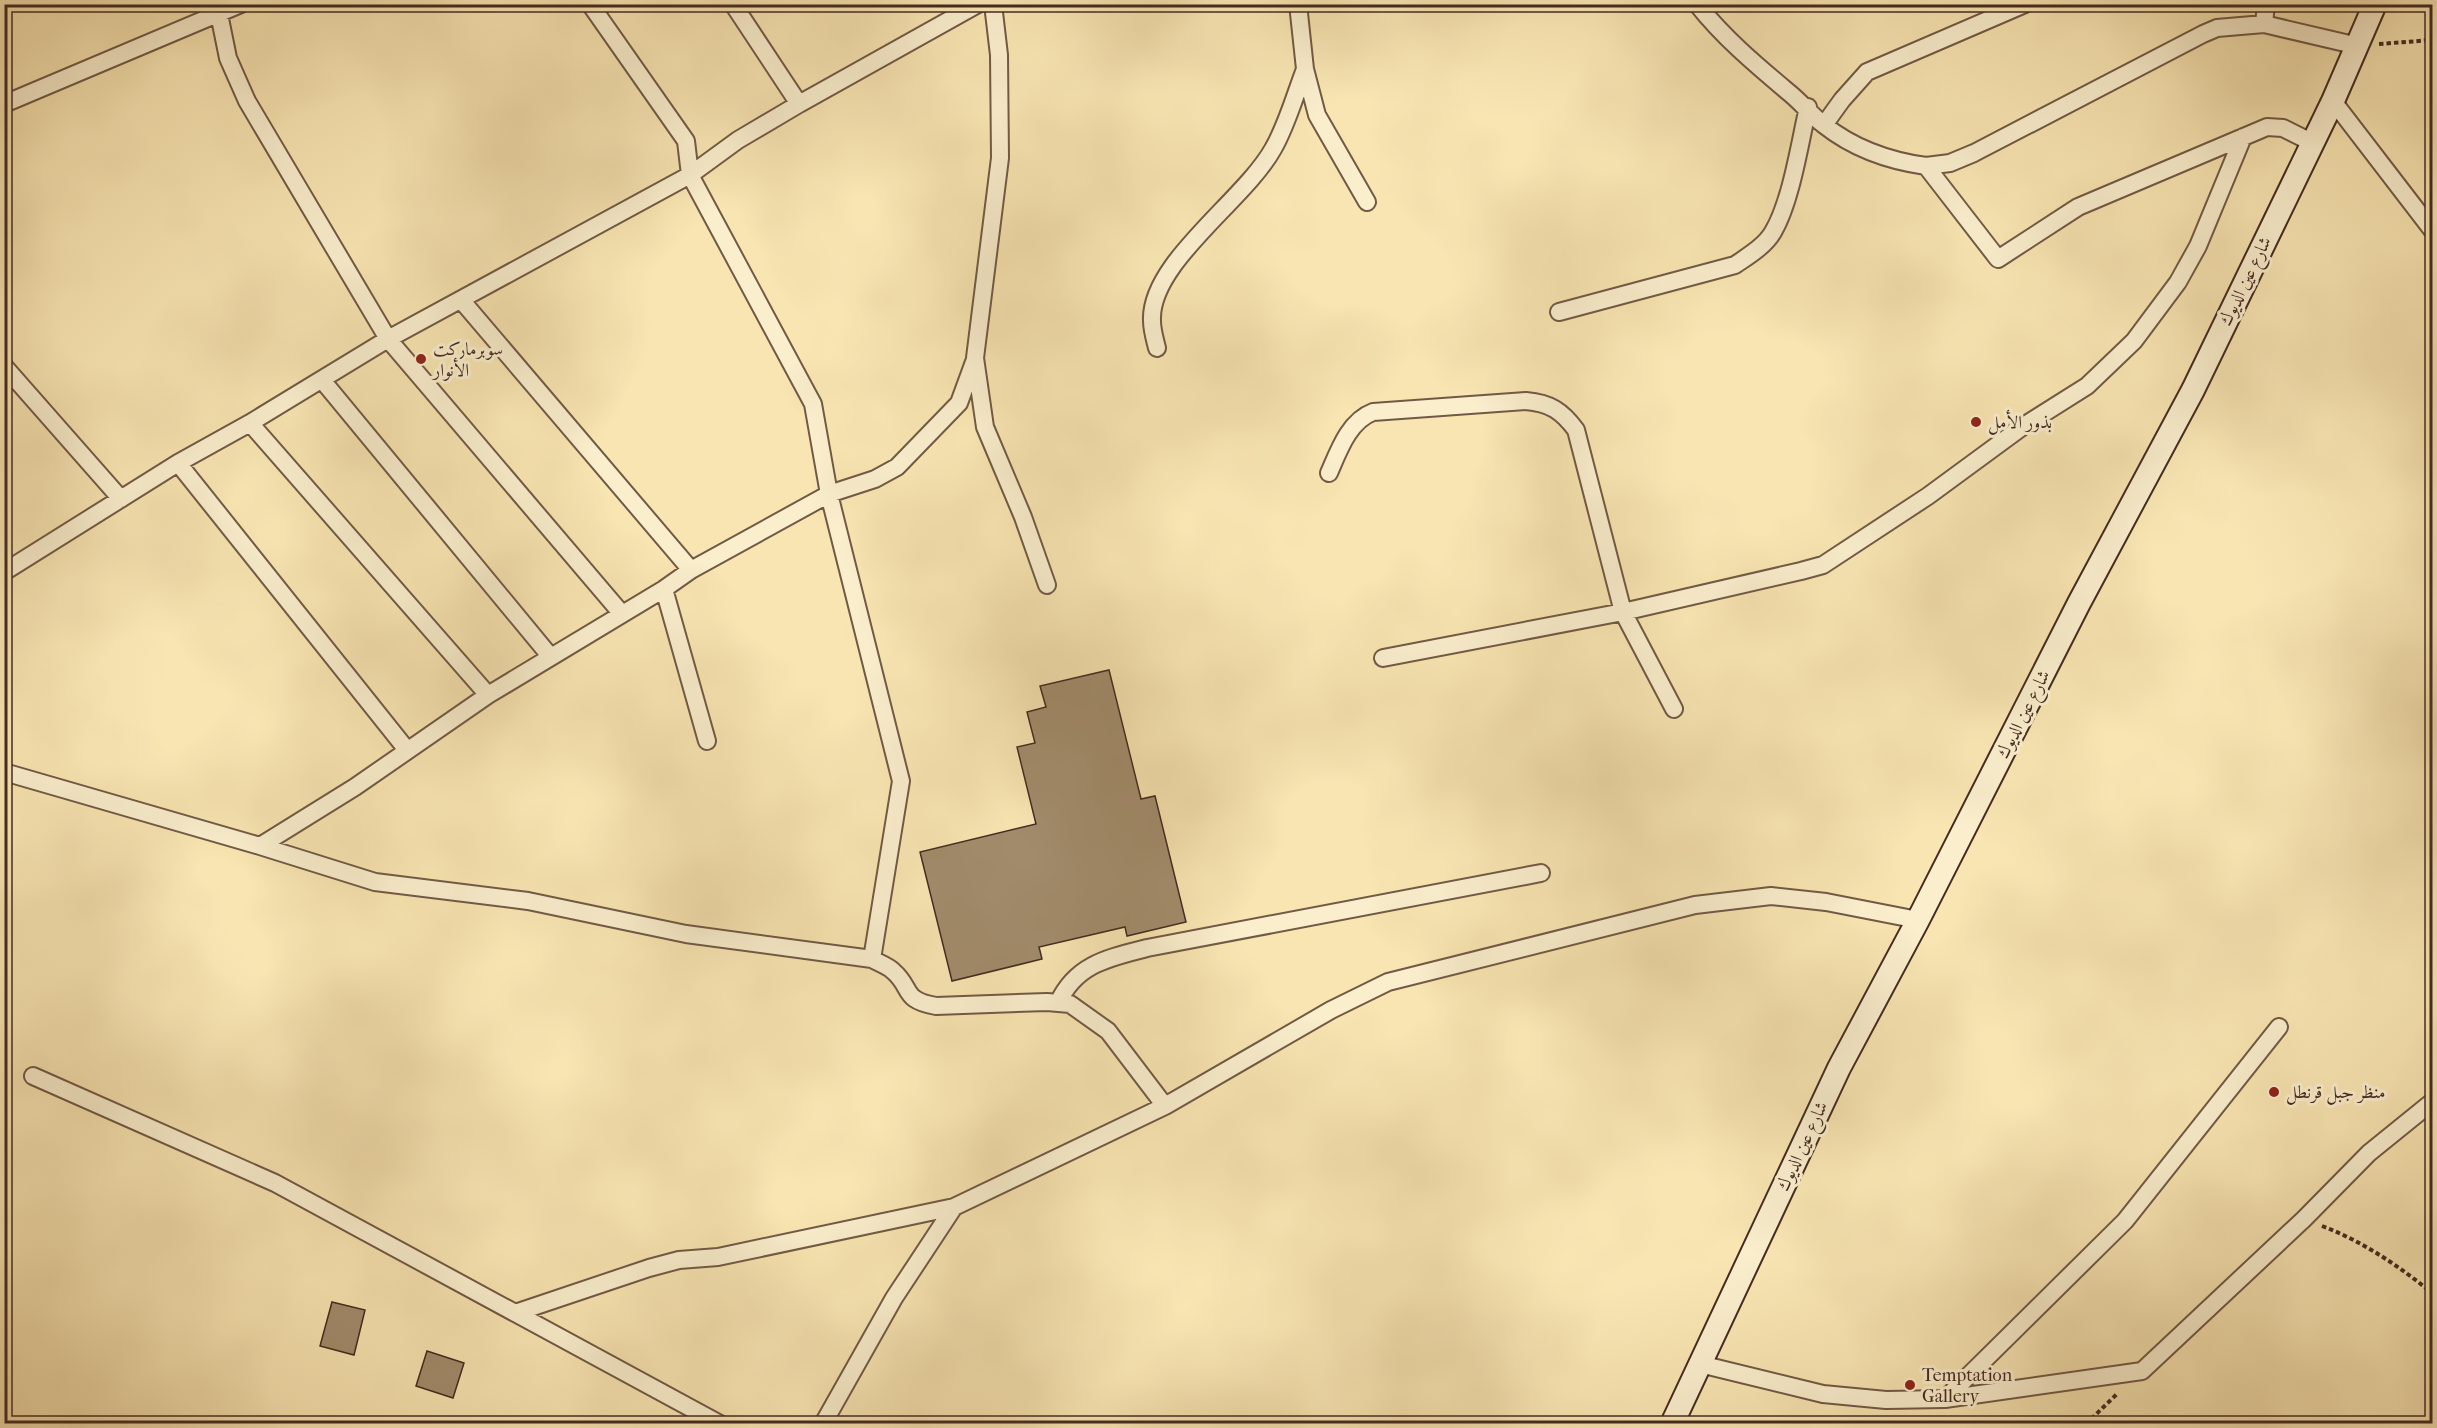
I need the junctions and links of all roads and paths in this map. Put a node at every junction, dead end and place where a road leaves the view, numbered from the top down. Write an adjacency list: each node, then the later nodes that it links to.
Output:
1 (241, 4): 11 (street)
2 (590, 4): 24 (street)
3 (733, 4): 18 (street)
4 (978, 4): 18 (street)
5 (993, 4): 31 (street)
6 (1298, 4): 15 (street)
7 (1697, 4): 19 (street)
8 (2025, 4): 20 (street)
9 (2266, 4): 12 (street)
10 (2375, 4): 14 (main road, شارع عين الديوك)
11 (217, 10): 17 (street); 29 (street)
12 (2264, 24): 14 (street); 23 (street)
13 (2433, 40): 14 (path)
14 (2358, 46): 16 (main road, شارع عين الديوك)
15 (1305, 69): 25 (street); 30 (street)
16 (2333, 101): 22 (main road, شارع عين الديوك); 26 (street)
17 (4, 104)
18 (799, 104): 24 (street)
19 (1808, 107): 20 (street); 28 (street)
20 (1824, 125): 23 (street)
21 (2243, 137): 22 (street); 23 (street); 43 (street)
22 (2311, 142): 54 (main road, شارع عين الديوك)
23 (1926, 166)
24 (690, 175): 27 (street); 37 (street)
25 (1367, 202)
26 (2433, 230)
27 (462, 301): 29 (street); 39 (street)
28 (1559, 312)
29 (388, 339): 33 (street); 44 (street)
30 (1157, 348)
31 (975, 358): 37 (street); 41 (street)
32 (4, 366): 38 (street)
33 (322, 380): 34 (street); 45 (street)
34 (250, 423): 35 (street); 47 (street)
35 (178, 463): 38 (street); 50 (street)
36 (1329, 473): 43 (street)
37 (829, 494): 39 (street); 55 (street)
38 (121, 499): 40 (street)
39 (691, 570): 42 (street)
40 (4, 572)
41 (1047, 585)
42 (664, 589): 44 (street); 49 (street)
43 (1623, 612): 46 (street); 48 (street)
44 (622, 614): 45 (street)
45 (550, 656): 47 (street)
46 (1383, 658)
47 (488, 695): 50 (street)
48 (1674, 709)
49 (707, 741)
50 (407, 750): 52 (street)
51 (4, 772): 52 (street)
52 (260, 846): 55 (street)
53 (1541, 873): 56 (street)
54 (1918, 921): 60 (street); 65 (main road, شارع عين الديوك)
55 (872, 959): 56 (street)
56 (1058, 1003): 60 (street)
57 (2279, 1027): 67 (street)
58 (33, 1076): 64 (street)
59 (2433, 1102): 62 (street)
60 (1165, 1106): 61 (street)
61 (954, 1207): 64 (street); 69 (street)
62 (2304, 1219): 63 (path); 66 (street)
63 (2433, 1293)
64 (515, 1313): 68 (street)
65 (1700, 1364): 67 (street); 70 (main road, شارع عين الديوك)
66 (2142, 1371): 67 (street); 71 (path)
67 (1945, 1399)
68 (714, 1422)
69 (824, 1424)
70 (1672, 1424)
71 (2086, 1424)

